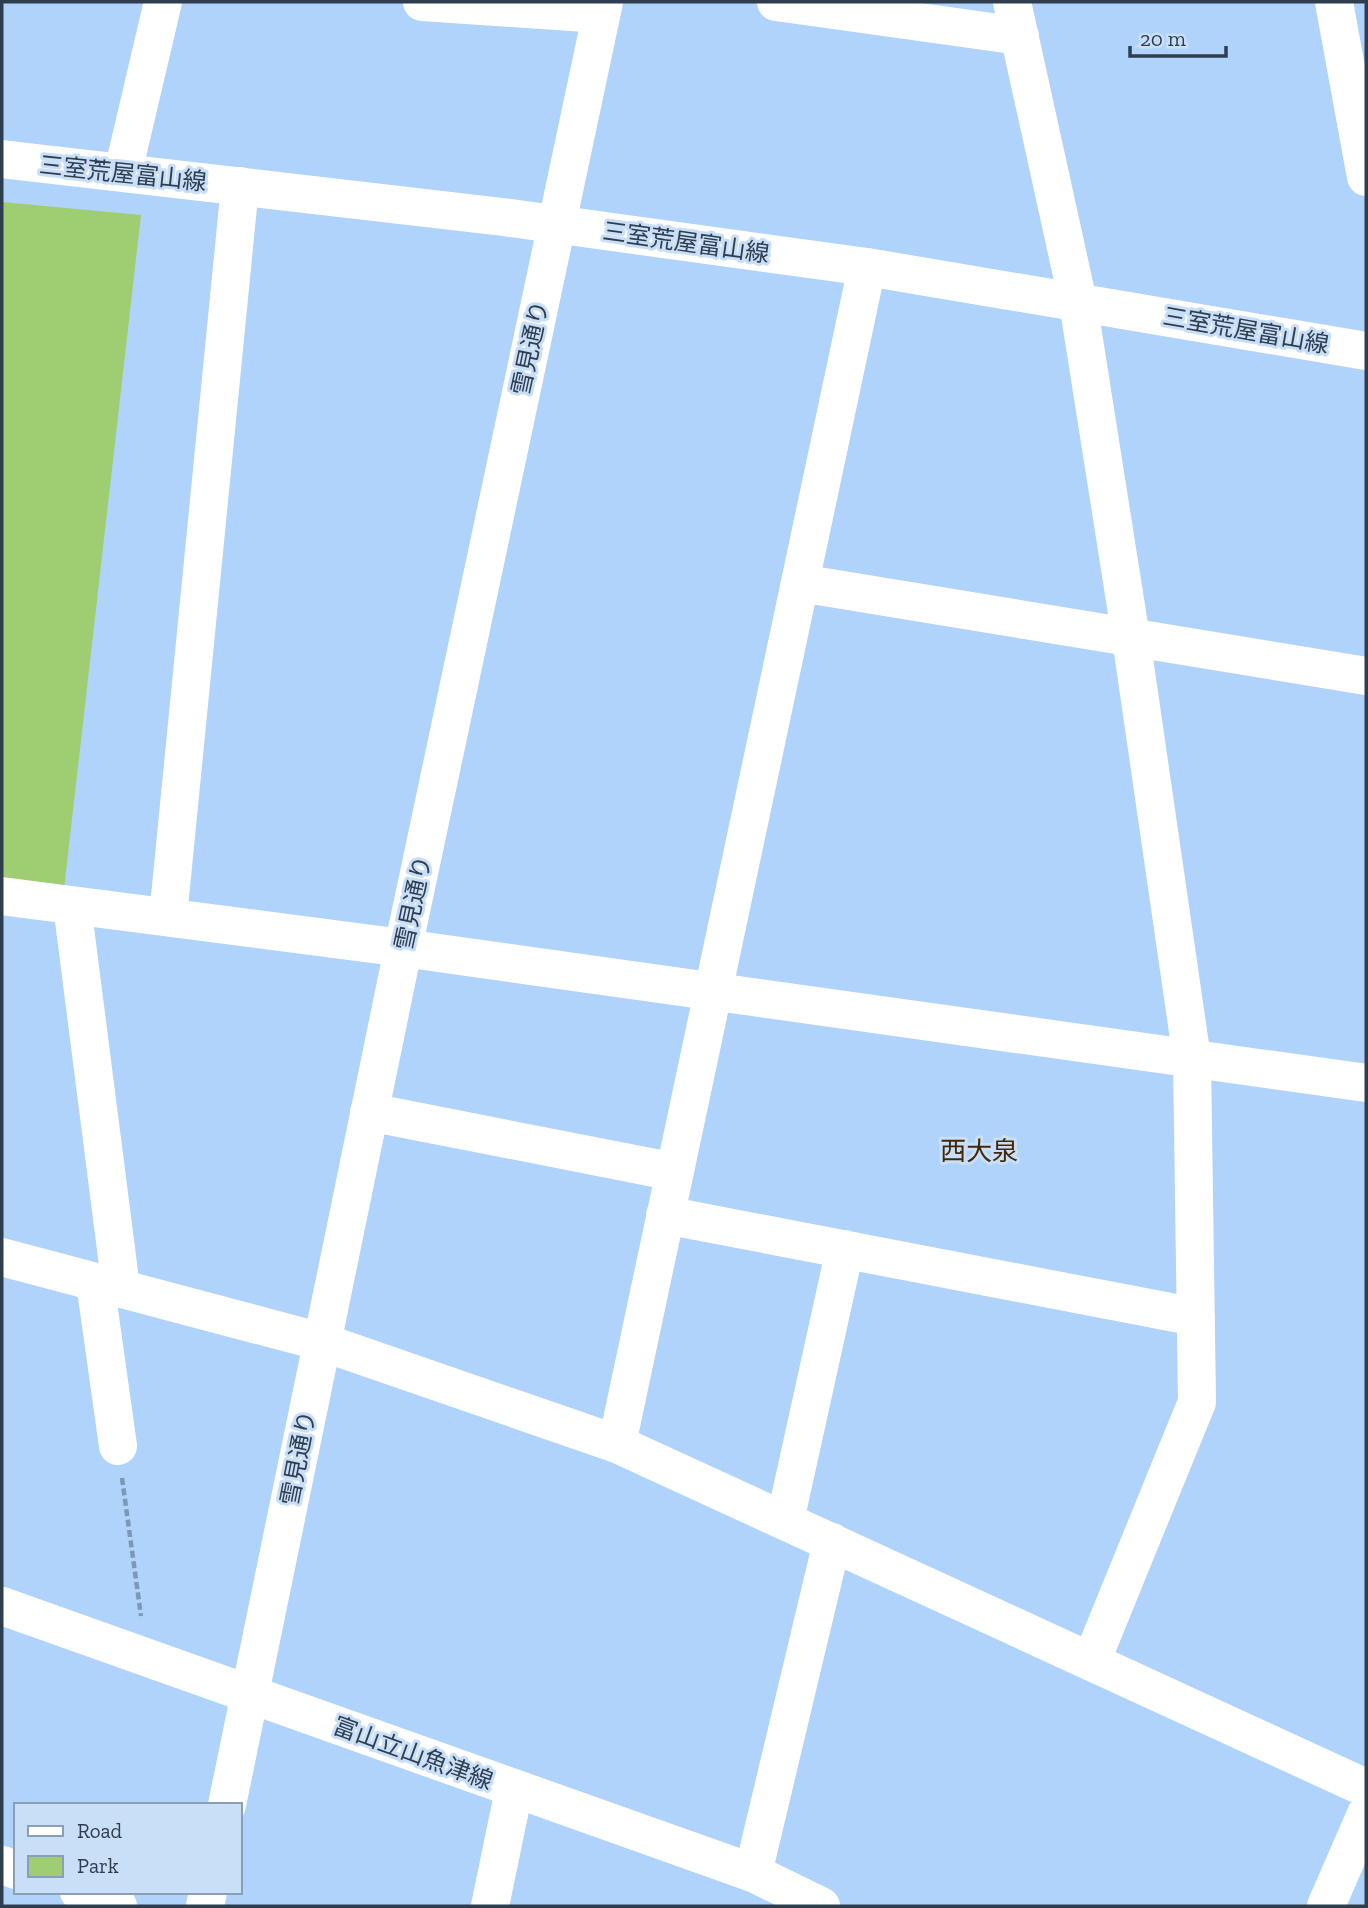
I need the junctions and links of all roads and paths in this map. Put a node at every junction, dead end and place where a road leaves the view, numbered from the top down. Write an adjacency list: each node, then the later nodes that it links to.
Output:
1 (163, 2): 8 (street)
2 (422, 2): 5 (street)
3 (776, 2): 6 (street)
4 (1334, 2): 9 (street)
5 (602, 8): 11 (street, 雪見通り)
6 (1016, 19): 13 (street)
7 (2, 159): 8 (street, 三室荒屋富山線)
8 (122, 172): 10 (street, 三室荒屋富山線)
9 (1366, 177)
10 (240, 186): 11 (street, 三室荒屋富山線); 20 (street)
11 (556, 224): 12 (street, 三室荒屋富山線); 21 (street, 雪見通り)
12 (867, 267): 13 (street, 三室荒屋富山線); 15 (street)
13 (1078, 302): 14 (street, 三室荒屋富山線); 16 (street)
14 (1366, 351)
15 (800, 583): 16 (street); 22 (street)
16 (1131, 638): 17 (street); 23 (street)
17 (1366, 677)
18 (2, 896): 19 (street)
19 (72, 905): 20 (street); 30 (street)
20 (168, 917): 21 (street)
21 (403, 948): 22 (street); 25 (street, 雪見通り)
22 (713, 991): 23 (street); 26 (street)
23 (1192, 1059): 24 (street); 31 (street)
24 (1366, 1083)
25 (369, 1112): 26 (street); 32 (street, 雪見通り)
26 (675, 1172): 27 (street)
27 (665, 1214): 28 (street); 33 (street)
28 (845, 1249): 31 (street); 35 (street)
29 (2, 1257): 30 (street)
30 (108, 1285): 32 (street); 34 (street)
31 (1196, 1317): 39 (street)
32 (322, 1342): 33 (street); 40 (street, 雪見通り)
33 (617, 1444): 35 (street)
34 (118, 1446): 38 (path)
35 (785, 1521): 36 (street)
36 (832, 1542): 39 (street); 45 (street)
37 (2, 1606): 40 (street, 富山立山魚津線)
38 (141, 1616)
39 (1090, 1662): 41 (street)
40 (251, 1693): 42 (street, 富山立山魚津線); 43 (street, 雪見通り)
41 (1366, 1788)
42 (514, 1790): 45 (street, 富山立山魚津線); 48 (street)
43 (227, 1803)
44 (1366, 1814): 50 (street)
45 (753, 1873): 49 (street, 富山立山魚津線)
46 (85, 1894): 47 (street)
47 (118, 1906)
48 (490, 1906)
49 (821, 1906)
50 (1326, 1906)

